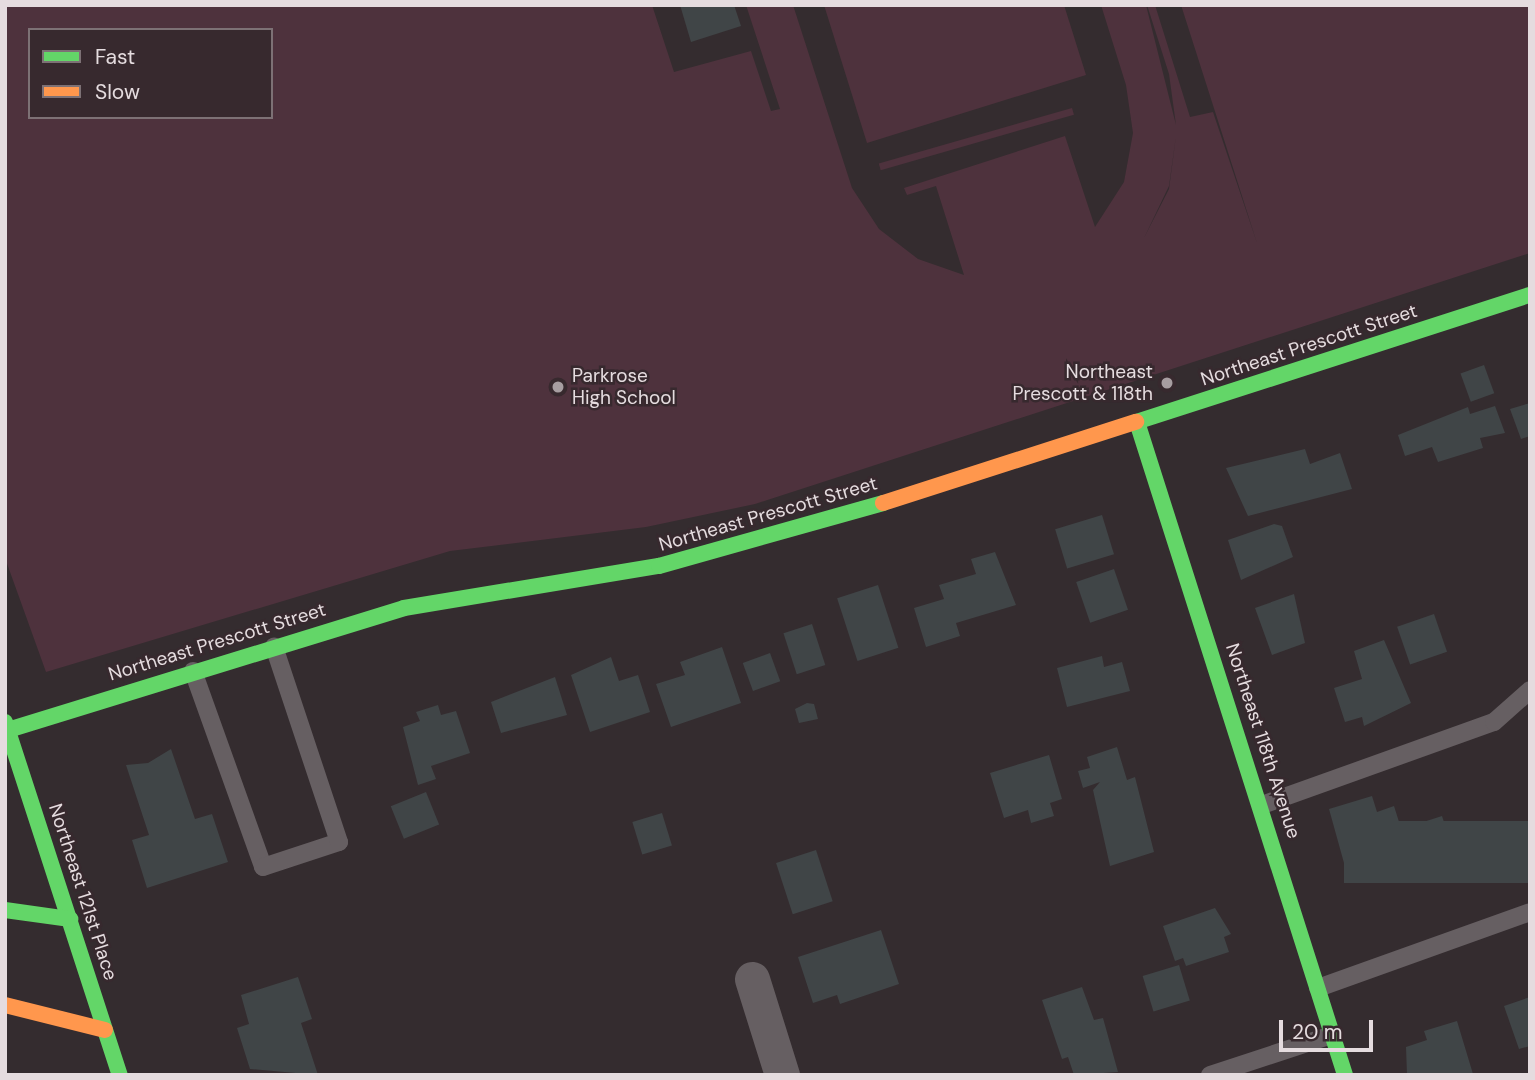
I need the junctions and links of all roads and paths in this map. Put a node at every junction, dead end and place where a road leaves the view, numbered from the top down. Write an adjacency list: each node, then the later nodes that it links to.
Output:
1 (1530, 295): 2 (street, Northeast Prescott Street)
2 (1137, 422): 3 (street, Northeast Prescott Street); 7 (street, Northeast 118th Avenue)
3 (274, 647): 4 (street, Northeast Prescott Street); 4 (lane)
4 (193, 671): 6 (street, Northeast Prescott Street)
5 (1530, 690): 7 (lane)
6 (7, 726): 10 (street, Northeast 121st Place)
7 (1262, 805): 12 (street, Northeast 118th Avenue)
8 (5, 910): 10 (street)
9 (1530, 912): 12 (lane)
10 (70, 919): 14 (street, Northeast 121st Place)
11 (752, 979): 17 (street)
12 (1318, 988): 15 (street, Northeast 118th Avenue)
13 (5, 1005): 14 (street)
14 (105, 1031): 16 (street, Northeast 121st Place)
15 (1332, 1035): 18 (lane); 19 (street, Northeast 118th Avenue)
16 (120, 1075)
17 (782, 1075)
18 (1209, 1075)
19 (1345, 1075)

